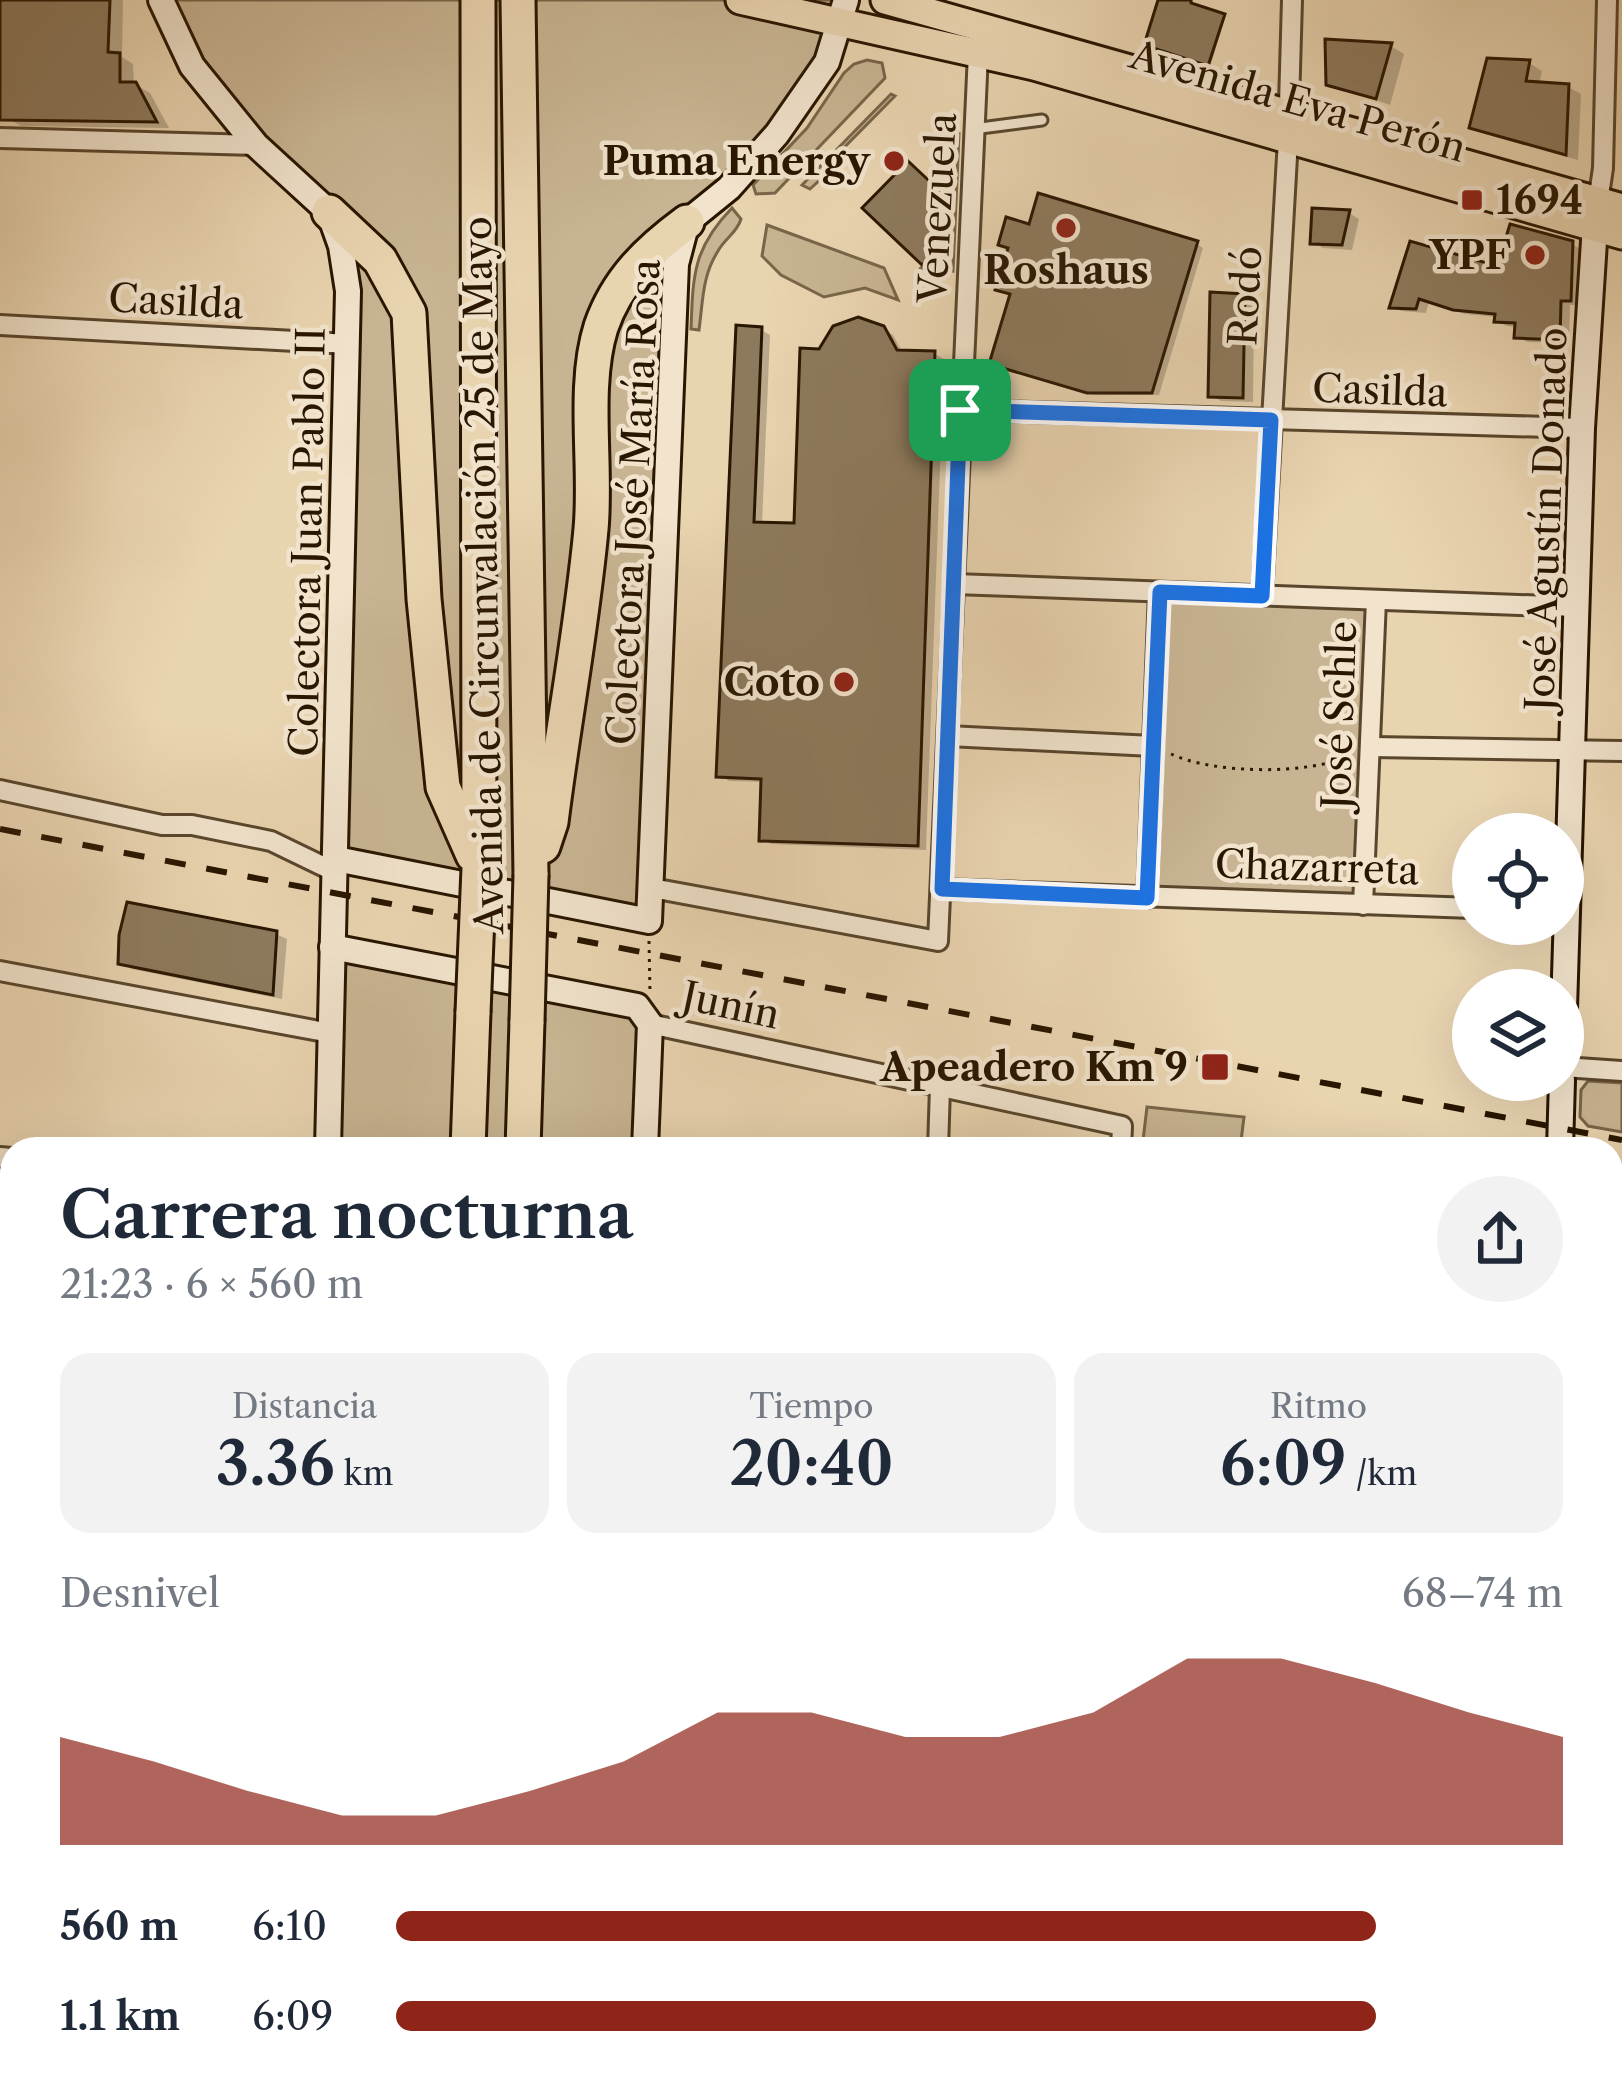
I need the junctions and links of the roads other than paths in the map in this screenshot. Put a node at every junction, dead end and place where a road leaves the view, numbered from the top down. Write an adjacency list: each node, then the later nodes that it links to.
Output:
1 (161, 0): 15 (main road)
2 (740, 0): 8 (main road, Avenida Eva Perón)
3 (885, 0): 12 (main road, Avenida Eva Perón)
4 (1292, 0): 12 (street, Rodó)
5 (1607, 0): 10 (street, José Agustín Donado)
6 (478, 3): 38 (highway, Avenida de Circunvalación 25 de Mayo)
7 (518, 3): 39 (highway, Avenida de Circunvalación 25 de Mayo)
8 (843, 12): 9 (main road, Avenida Eva Perón); 18 (main road, Colectora José María Rosa)
9 (978, 53): 12 (main road, Avenida Eva Perón); 13 (street, Venezuela)
10 (1614, 92): 17 (street, José Agustín Donado)
11 (1042, 120): 13 (lane)
12 (1287, 126): 17 (main road, Avenida Eva Perón); 23 (street, Rodó)
13 (973, 129): 22 (street, Venezuela)
14 (0, 138): 15 (street)
15 (256, 145): 16 (main road)
16 (329, 212): 21 (main road, Colectora Juan Pablo II); 38 (highway)
17 (1604, 212): 19 (main road, Avenida Eva Perón); 24 (main road, José Agustín Donado)
18 (687, 222): 39 (highway); 40 (main road, Colectora José María Rosa)
19 (1622, 235)
20 (0, 325): 21 (street, Casilda)
21 (349, 344): 37 (main road, Colectora Juan Pablo II)
22 (960, 410): 23 (street, Casilda); 25 (street, Venezuela)
23 (1271, 420): 24 (street, Casilda); 27 (street, Rodó)
24 (1582, 428): 29 (main road, José Agustín Donado)
25 (954, 584): 26 (street); 30 (street, Venezuela)
26 (1160, 592): 27 (street); 31 (street)
27 (1262, 596): 28 (street)
28 (1376, 599): 29 (street); 32 (street, José Schle)
29 (1576, 607): 33 (main road, José Agustín Donado)
30 (948, 736): 31 (street); 41 (street, Venezuela)
31 (1153, 746): 42 (street)
32 (1372, 747): 33 (street); 43 (street, José Schle)
33 (1574, 749): 34 (street); 36 (main road, José Agustín Donado)
34 (1622, 751)
35 (0, 790): 37 (street)
36 (1570, 813)
37 (335, 866): 40 (main road, Colectora José María Rosa); 45 (main road, Colectora Juan Pablo II)
38 (479, 868): 54 (highway, Avenida de Circunvalación 25 de Mayo, bridge)
39 (531, 875): 55 (highway, Avenida de Circunvalación 25 de Mayo, bridge)
40 (652, 888): 41 (street, Venezuela)
41 (942, 889): 42 (street, Chazarreta)
42 (1147, 898): 43 (street, Chazarreta)
43 (1363, 905): 44 (street, Chazarreta)
44 (1452, 907)
45 (332, 947): 47 (main road, Junín); 48 (main road, Colectora Juan Pablo II)
46 (0, 971): 48 (street)
47 (650, 1024): 51 (street, Junín); 56 (main road)
48 (330, 1033): 53 (main road, Colectora Juan Pablo II)
49 (1584, 1068): 50 (street)
50 (1622, 1071)
51 (940, 1087): 57 (street); 58 (street, Junín)
52 (1561, 1101): 59 (main road)
53 (328, 1137)
54 (468, 1137)
55 (523, 1137)
56 (645, 1137)
57 (938, 1137)
58 (1122, 1137)
59 (1560, 1137)

